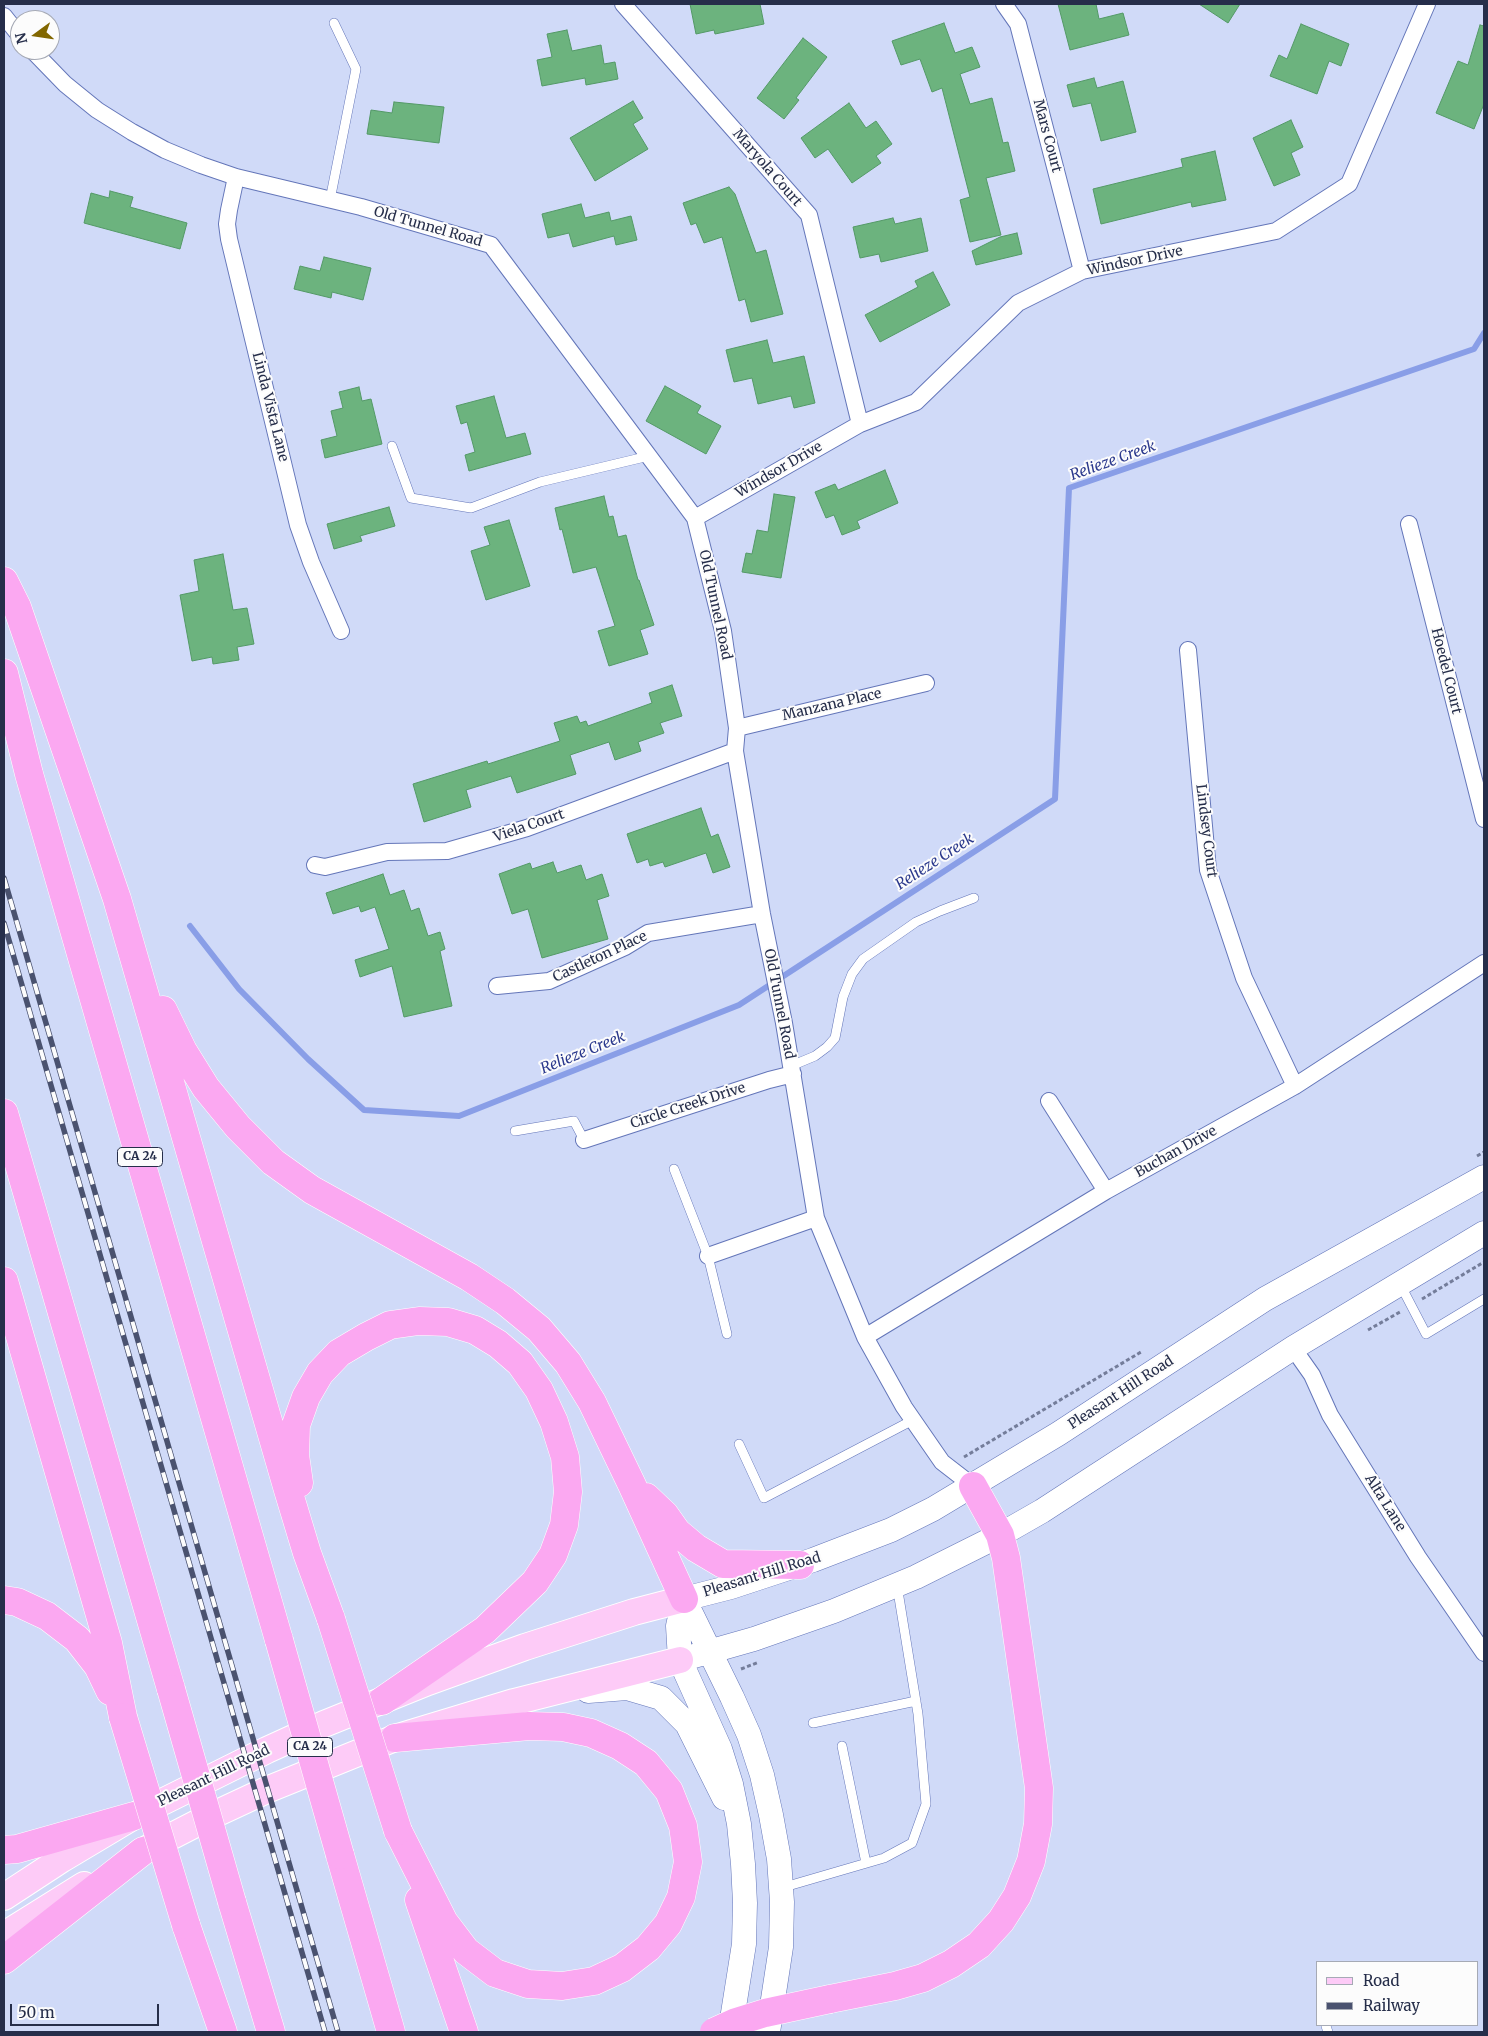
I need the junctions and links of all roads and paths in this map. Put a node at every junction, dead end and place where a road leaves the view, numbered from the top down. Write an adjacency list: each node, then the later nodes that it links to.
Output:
1 (623, 4): 9 (street, Maryola Court)
2 (1004, 4): 8 (street, Mars Court)
3 (1426, 4): 8 (street, Windsor Drive)
4 (334, 23): 7 (lane)
5 (42, 60): 6 (street, Old Tunnel Road)
6 (236, 177): 7 (street, Old Tunnel Road); 15 (street, Linda Vista Lane)
7 (330, 200): 11 (street, Old Tunnel Road)
8 (1082, 271): 9 (street, Windsor Drive)
9 (860, 424): 12 (street, Windsor Drive)
10 (392, 446): 11 (lane)
11 (649, 456): 12 (street, Old Tunnel Road)
12 (695, 518): 19 (street, Old Tunnel Road)
13 (1409, 524): 21 (street, Hoedel Court)
14 (4, 580): 24 (highway)
15 (341, 631)
16 (1188, 650): 29 (street, Lindsey Court)
17 (4, 673): 80 (highway, CA 24, bridge)
18 (926, 683): 19 (street, Manzana Place)
19 (737, 728): 20 (street, Old Tunnel Road)
20 (735, 751): 22 (street, Viela Court); 25 (street, Old Tunnel Road)
21 (1484, 819)
22 (315, 865)
23 (974, 898): 28 (lane)
24 (117, 899): 48 (highway); 55 (highway)
25 (762, 914): 27 (street, Castleton Place); 28 (street, Old Tunnel Road)
26 (1484, 963): 29 (street, Buchan Drive)
27 (497, 986)
28 (792, 1070): 33 (street, Circle Creek Drive); 37 (street, Old Tunnel Road)
29 (1295, 1086): 36 (street, Buchan Drive)
30 (1049, 1101): 36 (street)
31 (4, 1113): 79 (highway, bridge)
32 (515, 1131): 33 (lane)
33 (584, 1140)
34 (674, 1169): 39 (lane)
35 (1484, 1177): 49 (main road, Pleasant Hill Road)
36 (1106, 1190): 44 (street, Buchan Drive)
37 (816, 1218): 39 (street); 44 (street, Old Tunnel Road)
38 (1484, 1233): 41 (main road)
39 (708, 1256): 43 (lane)
40 (4, 1281): 62 (highway)
41 (1400, 1284): 42 (lane); 45 (main road)
42 (1484, 1299)
43 (727, 1334)
44 (865, 1337): 46 (street, Old Tunnel Road)
45 (1293, 1348): 50 (main road); 57 (street, Alta Lane)
46 (913, 1420): 47 (lane); 49 (street, Old Tunnel Road)
47 (739, 1444)
48 (632, 1484): 51 (highway); 53 (highway)
49 (973, 1486): 50 (highway); 51 (main road, Pleasant Hill Road)
50 (1000, 1535): 52 (main road); 82 (highway, bridge)
51 (800, 1565): 53 (main road, Pleasant Hill Road)
52 (897, 1586): 56 (main road); 61 (lane)
53 (684, 1599): 56 (main road); 58 (main road); 60 (main road, Pleasant Hill Road)
54 (4, 1600): 62 (highway)
55 (331, 1619): 60 (highway); 68 (highway, bridge)
56 (710, 1652): 58 (main road); 72 (main road)
57 (1484, 1653)
58 (680, 1660): 59 (main road); 67 (main road)
59 (549, 1693): 64 (main road); 67 (main road)
60 (382, 1700): 66 (main road, Pleasant Hill Road)
61 (916, 1701): 63 (lane); 71 (lane)
62 (123, 1718): 74 (highway, bridge)
63 (813, 1723)
64 (395, 1738): 68 (highway); 70 (main road)
65 (842, 1746): 71 (lane)
66 (134, 1816): 69 (highway); 73 (main road, Pleasant Hill Road)
67 (739, 1824): 83 (main road)
68 (398, 1831): 81 (highway)
69 (4, 1850)
70 (143, 1851): 75 (main road); 76 (highway)
71 (866, 1863): 72 (lane)
72 (781, 1888): 84 (main road)
73 (4, 1897)
74 (186, 1925): 77 (highway); 78 (highway)
75 (4, 1935)
76 (4, 1960)
77 (204, 2032)
78 (223, 2032)
79 (271, 2032)
80 (391, 2032)
81 (464, 2032)
82 (714, 2032)
83 (730, 2032)
84 (768, 2032)

